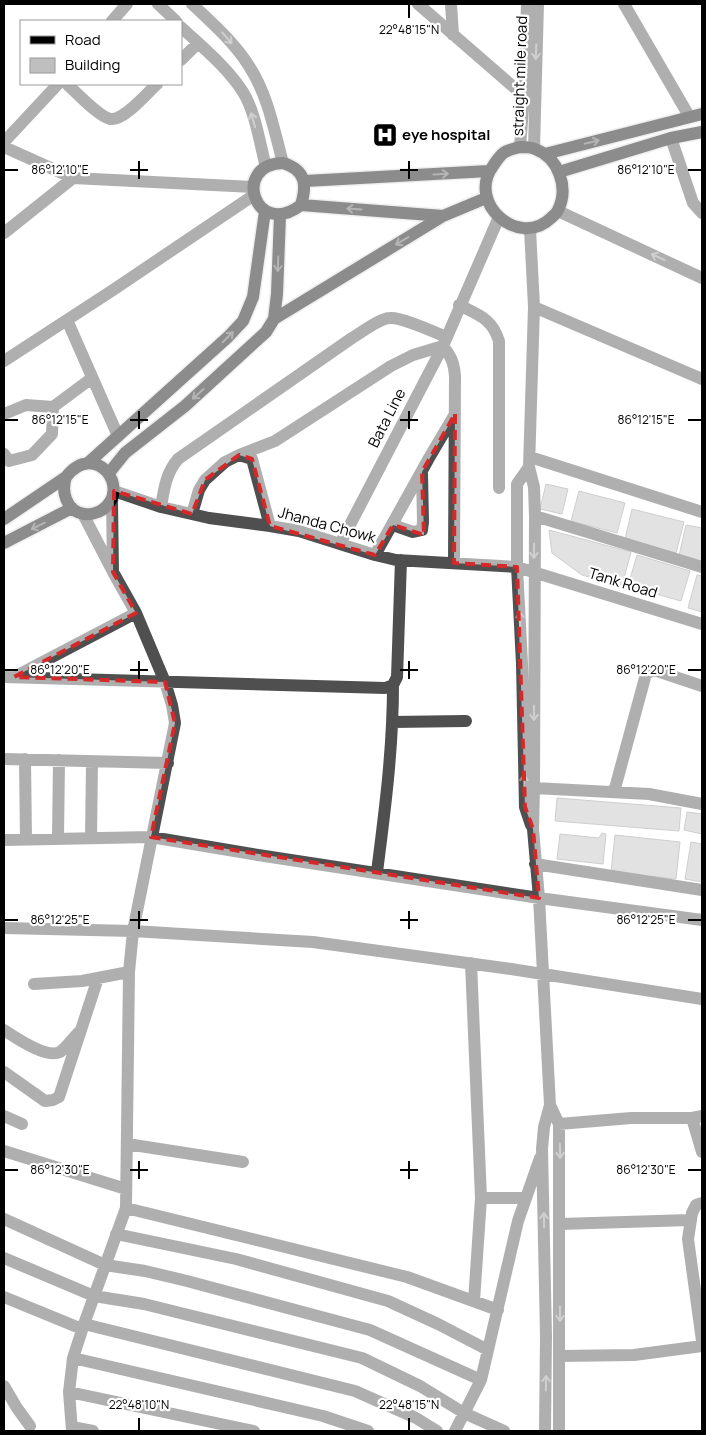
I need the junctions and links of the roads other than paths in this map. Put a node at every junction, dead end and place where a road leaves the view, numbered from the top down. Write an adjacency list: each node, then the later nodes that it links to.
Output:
1 (127, 4): 9 (street)
2 (158, 4): 10 (street)
3 (192, 4): 27 (street, one-way to 27)
4 (418, 4): 12 (street)
5 (451, 4): 12 (street)
6 (526, 4): 18 (street, straight mile road)
7 (538, 4): 26 (street, straight mile road, one-way to 26)
8 (624, 4): 20 (street)
9 (113, 20)
10 (175, 20)
11 (182, 28): 13 (street)
12 (453, 34): 18 (street)
13 (198, 43): 14 (street); 28 (street, one-way to 13)
14 (182, 59)
15 (57, 85): 23 (street)
16 (68, 85): 17 (street)
17 (156, 85)
18 (524, 96): 25 (street, straight mile road)
19 (702, 114): 20 (main road)
20 (689, 116): 26 (main road, one-way to 20)
21 (702, 132): 22 (main road)
22 (671, 138): 30 (main road); 38 (street)
23 (4, 142)
24 (4, 147): 31 (street)
25 (520, 147): 26 (main road); 29 (main road)
26 (540, 151): 30 (main road)
27 (283, 163): 28 (main road); 32 (main road)
28 (266, 167): 33 (main road)
29 (489, 171): 32 (main road, one-way to 29); 34 (main road)
30 (559, 172): 37 (main road)
31 (73, 178): 33 (street); 43 (street)
32 (305, 181): 35 (main road)
33 (253, 191): 36 (main road); 48 (street)
34 (486, 198): 40 (main road); 41 (main road)
35 (301, 205): 39 (main road); 40 (main road, one-way to 35)
36 (266, 211): 39 (main road); 56 (main road, one-way to 36)
37 (558, 211): 42 (main road); 44 (street, one-way to 37)
38 (702, 213)
39 (280, 215): 47 (main road, one-way to 47)
40 (444, 216): 47 (main road, one-way to 47)
41 (499, 217): 42 (main road); 45 (street, Bata Line)
42 (530, 229): 46 (street)
43 (4, 233)
44 (702, 278)
45 (459, 305): 49 (street, Bata Line); 64 (street)
46 (534, 307): 52 (street); 59 (street)
47 (274, 319): 62 (main road, one-way to 62)
48 (67, 320): 50 (street); 51 (street)
49 (444, 341): 55 (street); 58 (street); 66 (street); 75 (street, Bata Line)
50 (4, 361)
51 (92, 378): 53 (street); 56 (street)
52 (702, 379)
53 (52, 407): 54 (street); 57 (street)
54 (4, 414)
55 (455, 414): 61 (street); 78 (street)
56 (118, 436): 60 (main road)
57 (4, 454)
58 (239, 455): 69 (street); 73 (street)
59 (530, 462): 68 (street); 70 (street); 80 (street)
60 (88, 463): 62 (main road); 63 (main road)
61 (422, 472): 72 (street); 72 (street)
62 (109, 474): 65 (main road)
63 (66, 477): 67 (main road); 71 (main road)
64 (499, 488)
65 (113, 496): 66 (street, Jhanda Chowk); 67 (main road); 81 (street)
66 (161, 507): 69 (street, Jhanda Chowk)
67 (78, 511): 74 (main road, one-way to 74); 81 (street)
68 (702, 512)
69 (192, 514): 73 (street, Jhanda Chowk)
70 (534, 516): 79 (street); 82 (street, one-way to 82)
71 (4, 519)
72 (393, 525): 76 (street)
73 (270, 526): 75 (street, Jhanda Chowk)
74 (4, 543)
75 (340, 544): 76 (street, Jhanda Chowk)
76 (375, 555): 77 (street, Jhanda Chowk)
77 (401, 560): 78 (street, Jhanda Chowk); 87 (street)
78 (454, 563): 80 (street, Jhanda Chowk)
79 (702, 566)
80 (517, 567): 82 (street, Jhanda Chowk); 99 (street, one-way to 80)
81 (113, 572): 83 (street)
82 (534, 572): 84 (street, Tank Road); 96 (street, one-way to 96)
83 (136, 613): 85 (street); 86 (street)
84 (702, 624)
85 (9, 677): 86 (street)
86 (165, 682): 87 (street); 95 (street)
87 (393, 685): 90 (street)
88 (702, 686): 97 (street)
89 (466, 721): 90 (street)
90 (392, 722): 106 (street)
91 (4, 758): 92 (street)
92 (25, 759): 93 (street); 103 (street)
93 (59, 760): 94 (street); 101 (street)
94 (92, 762): 95 (street); 102 (street)
95 (168, 763): 100 (street)
96 (534, 788): 97 (street); 99 (street)
97 (614, 792): 98 (street)
98 (702, 804)
99 (533, 829): 105 (street)
100 (151, 837): 102 (street); 106 (street); 111 (street)
101 (58, 838): 102 (street); 103 (street)
102 (90, 838)
103 (26, 839): 104 (street)
104 (4, 840)
105 (535, 864): 107 (street); 108 (street)
106 (377, 872): 108 (street)
107 (702, 890)
108 (539, 898): 109 (street); 114 (street)
109 (702, 920)
110 (4, 928): 111 (street)
111 (133, 931): 112 (street); 113 (street)
112 (471, 963): 114 (street); 132 (street)
113 (129, 972): 115 (street); 126 (street)
114 (542, 974): 117 (street); 121 (street)
115 (98, 978): 116 (street); 118 (street)
116 (34, 984)
117 (702, 999)
118 (82, 1028): 119 (street); 120 (street)
119 (4, 1030)
120 (4, 1072)
121 (550, 1105): 125 (street); 127 (street)
122 (4, 1116): 124 (street)
123 (697, 1117): 125 (street); 129 (street)
124 (22, 1124)
125 (559, 1124): 138 (street, one-way to 138)
126 (127, 1144): 130 (street); 131 (street)
127 (542, 1149): 133 (street); 164 (street, one-way to 127)
128 (4, 1151): 131 (street)
129 (702, 1152)
130 (243, 1162)
131 (126, 1189): 135 (street)
132 (480, 1198): 133 (street); 144 (street)
133 (526, 1198): 145 (street)
134 (702, 1203): 137 (street)
135 (126, 1208): 139 (street); 144 (street)
136 (4, 1219): 141 (street)
137 (690, 1220): 138 (street); 147 (street)
138 (560, 1224): 150 (street, one-way to 150)
139 (116, 1234): 141 (street); 149 (street)
140 (4, 1258): 142 (street)
141 (105, 1265): 142 (street); 152 (street)
142 (94, 1296): 146 (street); 155 (street)
143 (4, 1297): 146 (street)
144 (474, 1301): 145 (street)
145 (498, 1310): 149 (street)
146 (83, 1326): 151 (street); 161 (street)
147 (702, 1341)
148 (702, 1346): 150 (street)
149 (488, 1350): 152 (street)
150 (560, 1356): 165 (street)
151 (73, 1358): 154 (street); 160 (street)
152 (481, 1380): 155 (street)
153 (4, 1386): 156 (street)
154 (69, 1392): 157 (street); 159 (street)
155 (464, 1413): 162 (street); 163 (street)
156 (30, 1426)
157 (72, 1429): 158 (street)
158 (93, 1431)
159 (254, 1431)
160 (368, 1431)
161 (437, 1431)
162 (455, 1431)
163 (504, 1431)
164 (545, 1431)
165 (560, 1431)

